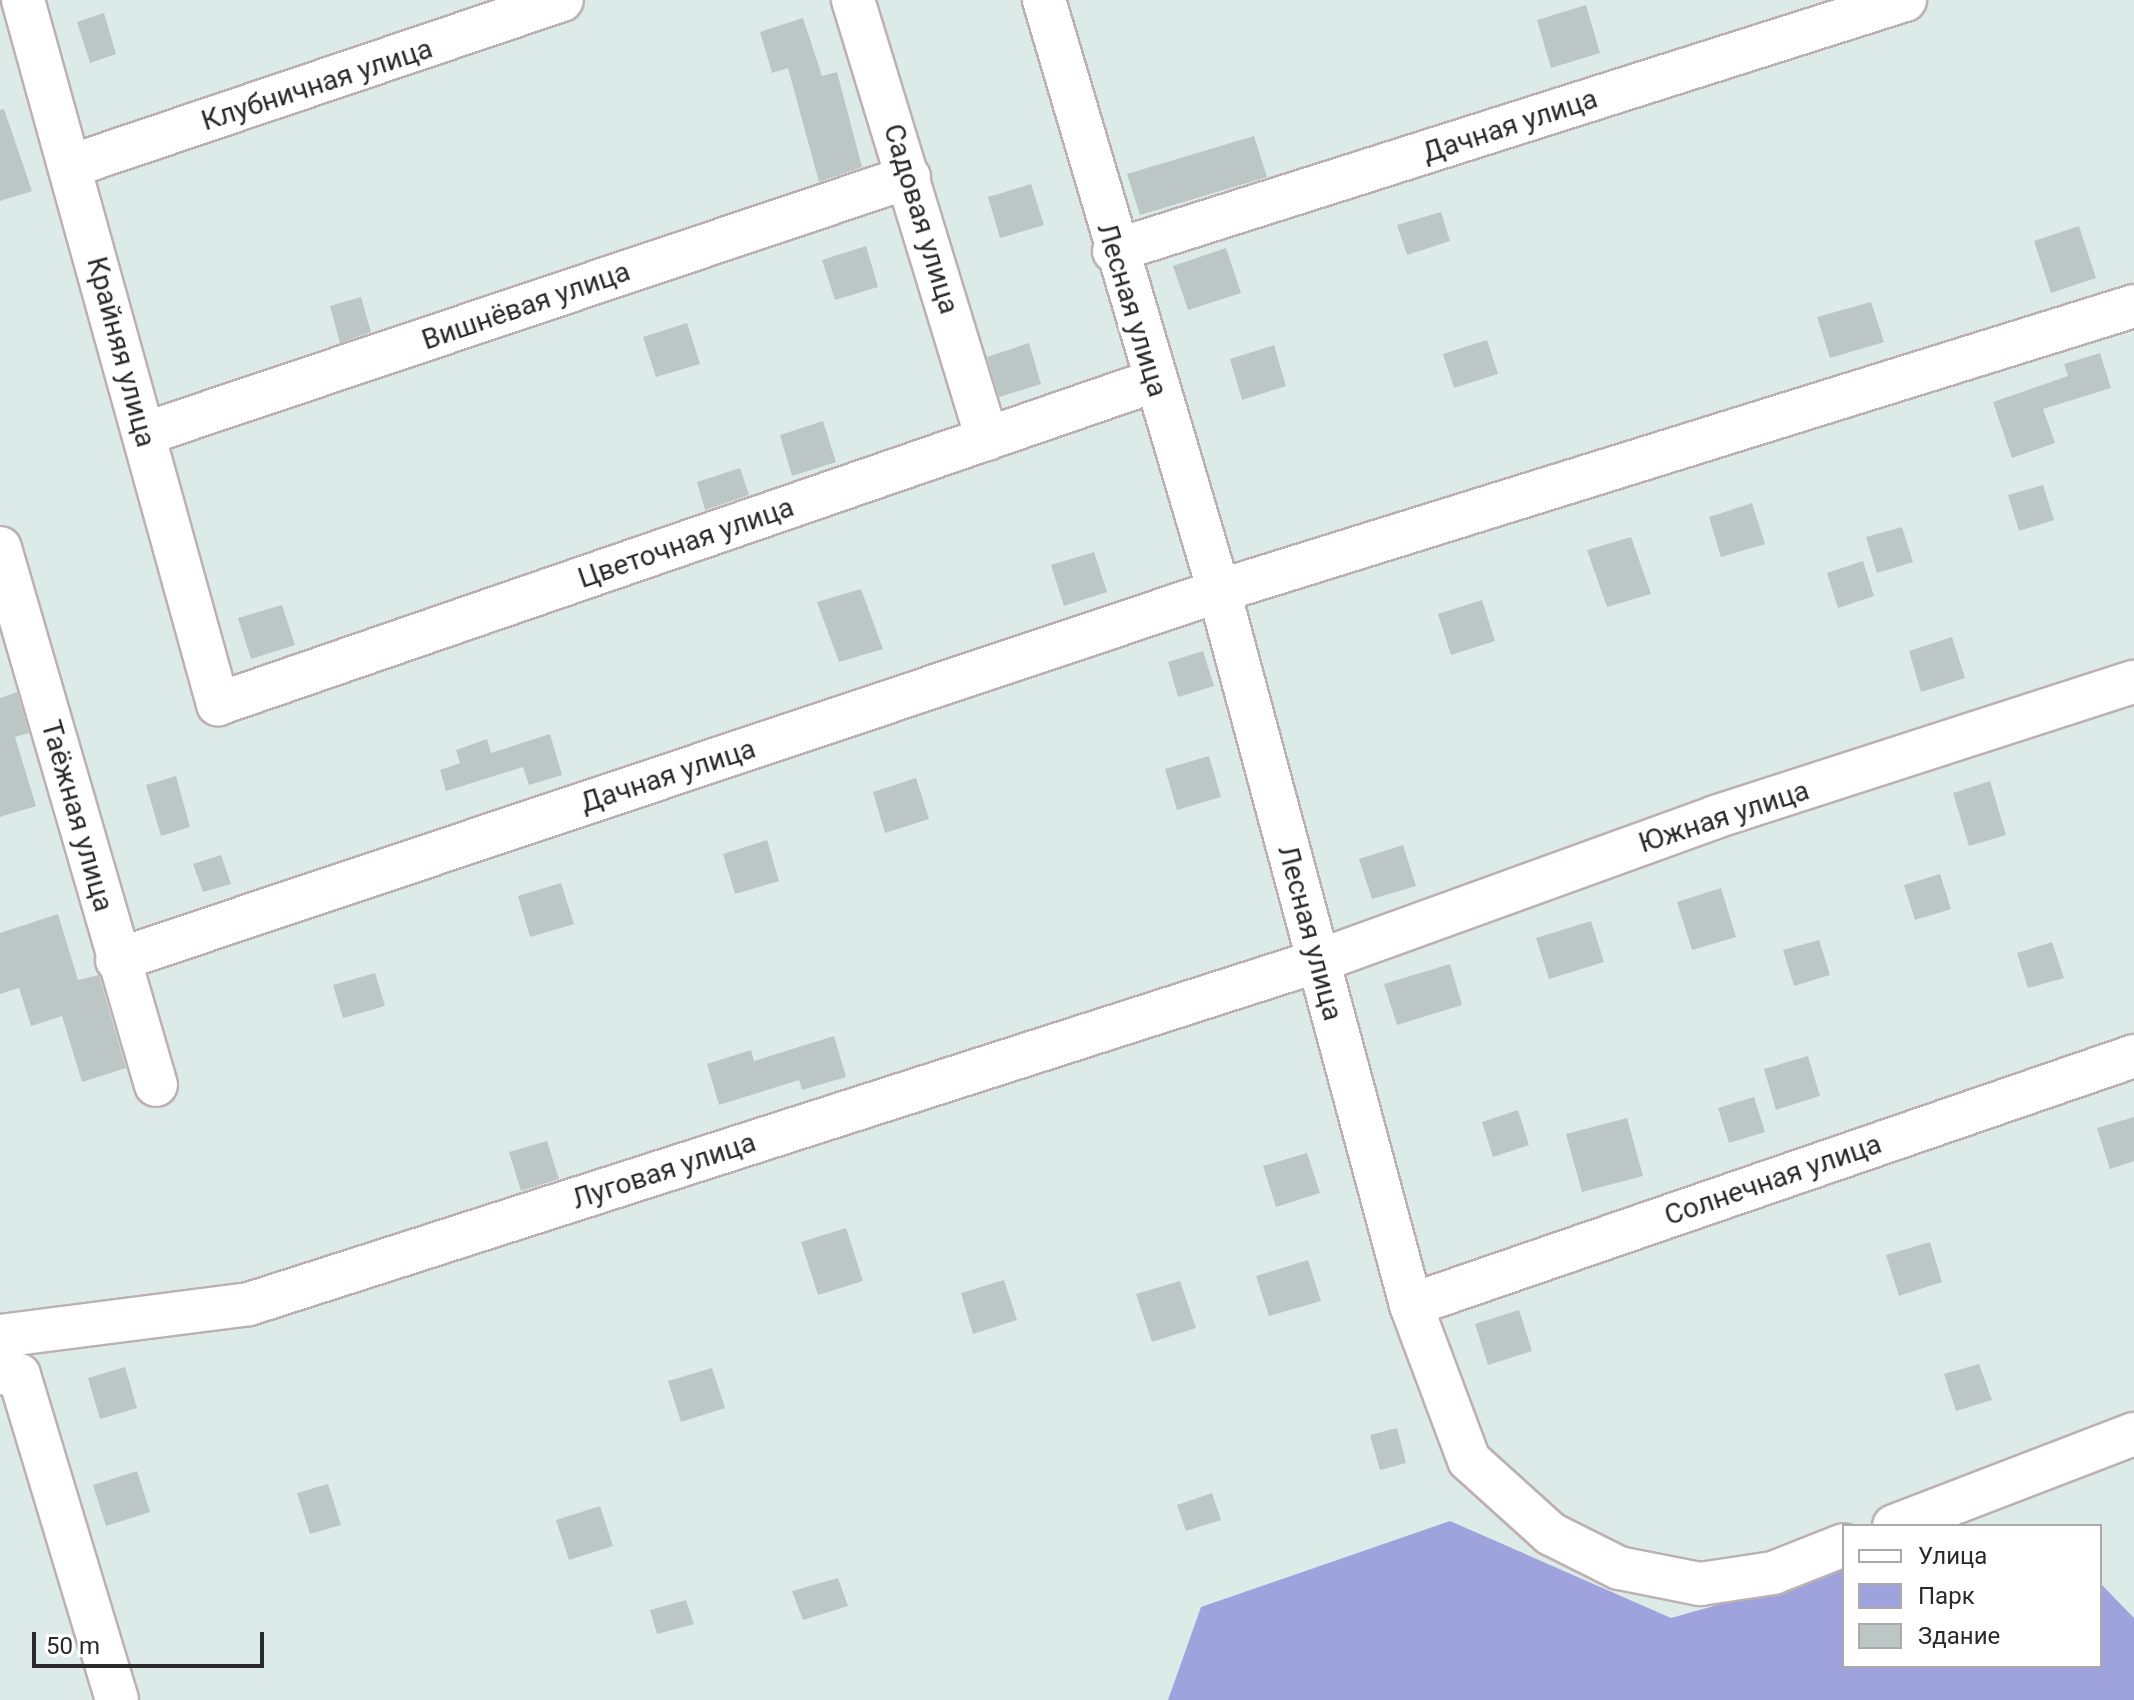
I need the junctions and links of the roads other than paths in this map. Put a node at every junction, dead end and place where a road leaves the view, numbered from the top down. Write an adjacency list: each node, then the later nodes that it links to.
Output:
1 (23, 0): 6 (street, Крайняя улица)
2 (562, 0): 6 (street, Клубничная улица)
3 (853, 0): 7 (street, Садовая улица)
4 (1044, 0): 8 (street, Лесная улица)
5 (1905, 0): 8 (street, Дачная улица)
6 (71, 166): 11 (street, Крайняя улица)
7 (909, 177): 11 (street, Вишнёвая улица); 12 (street, Садовая улица)
8 (1114, 251): 10 (street, Лесная улица)
9 (2134, 306): 14 (street, Дачная улица)
10 (1154, 381): 12 (street, Цветочная улица); 14 (street, Лесная улица)
11 (144, 434): 16 (street, Крайняя улица)
12 (987, 439): 16 (street, Цветочная улица)
13 (0, 548): 17 (street, Таёжная улица)
14 (1219, 591): 17 (street, Дачная улица); 18 (street, Лесная улица)
15 (2134, 682): 18 (street, Южная улица)
16 (218, 704)
17 (117, 960): 20 (street, Таёжная улица)
18 (1318, 961): 21 (street, Лесная улица); 22 (street, Луговая улица)
19 (2134, 1056): 21 (street, Солнечная улица)
20 (156, 1085)
21 (1411, 1305): 26 (street, Лесная улица)
22 (0, 1336)
23 (0, 1373): 27 (street)
24 (2134, 1434): 25 (street)
25 (1899, 1524)
26 (1842, 1546)
27 (117, 1700)

